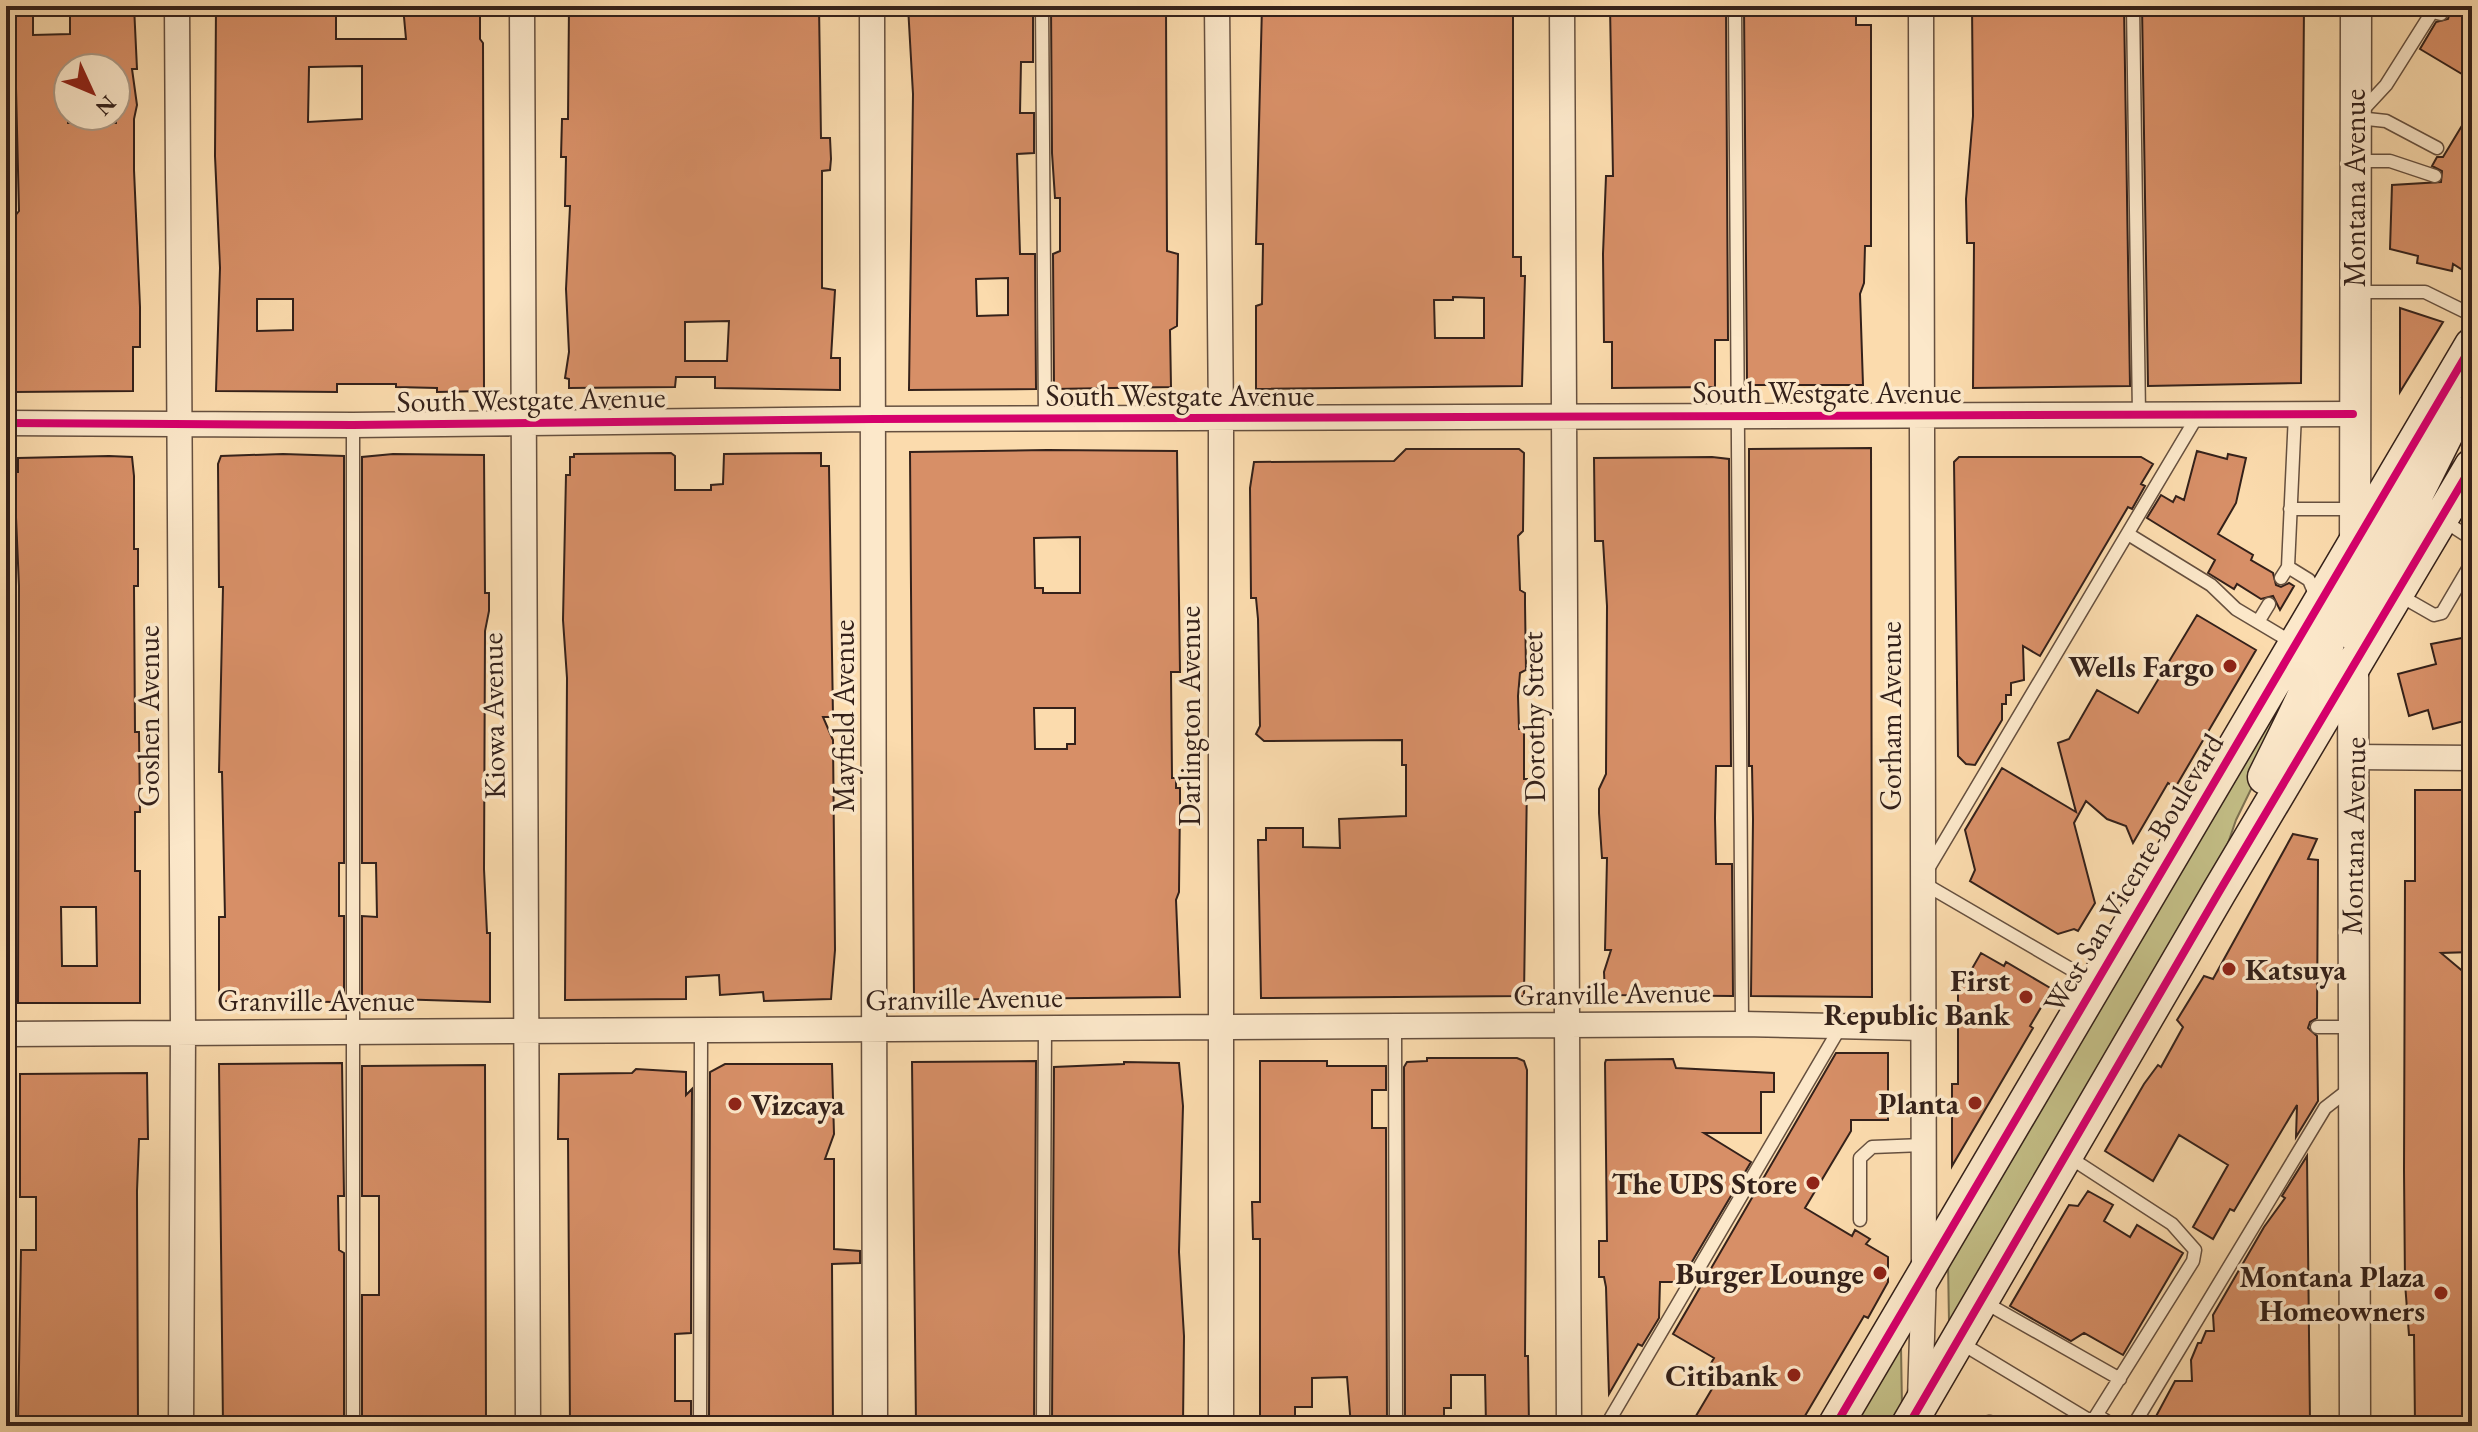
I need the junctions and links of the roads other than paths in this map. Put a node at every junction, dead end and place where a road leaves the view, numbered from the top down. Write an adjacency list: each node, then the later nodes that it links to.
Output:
1 (177, 6): 32 (street, Goshen Avenue)
2 (522, 6): 31 (street, Kiowa Avenue)
3 (872, 6): 27 (street, Mayfield Avenue)
4 (1042, 6): 28 (lane)
5 (1217, 6): 29 (street, Darlington Avenue)
6 (1562, 6): 26 (street, Dorothy Street)
7 (1735, 6): 24 (lane)
8 (1921, 6): 25 (street, Gorham Avenue)
9 (2133, 6): 20 (lane)
10 (2356, 6): 12 (street, Montana Avenue)
11 (2441, 14): 12 (lane)
12 (2355, 118): 13 (lane); 14 (street, Montana Avenue)
13 (2437, 148)
14 (2354, 161): 15 (lane); 16 (street, Montana Avenue)
15 (2435, 176)
16 (2354, 292): 17 (lane); 22 (street, Montana Avenue)
17 (2472, 315)
18 (2472, 345): 40 (main road, West San Vicente Boulevard)
19 (2472, 379): 47 (main road)
20 (2139, 414): 23 (street, South Westgate Avenue); 25 (street, South Westgate Avenue)
21 (2295, 414): 22 (street, South Westgate Avenue); 23 (street, South Westgate Avenue); 35 (lane)
22 (2353, 414): 36 (street, Montana Avenue)
23 (2198, 415): 38 (lane)
24 (1737, 416): 25 (street, South Westgate Avenue); 26 (street, South Westgate Avenue); 54 (lane)
25 (1921, 416): 51 (street, Gorham Avenue)
26 (1560, 418): 29 (street, South Westgate Avenue); 55 (street, Dorothy Street)
27 (874, 419): 28 (street, South Westgate Avenue); 31 (street, South Westgate Avenue); 63 (street, Mayfield Avenue)
28 (1045, 419): 29 (street, South Westgate Avenue)
29 (1221, 420): 57 (street, Darlington Avenue)
30 (6, 423): 32 (street, South Westgate Avenue)
31 (522, 423): 33 (street, South Westgate Avenue); 66 (street, Kiowa Avenue)
32 (178, 424): 33 (street, South Westgate Avenue); 65 (street, Goshen Avenue)
33 (353, 425): 64 (lane)
34 (2472, 466): 37 (main road)
35 (2290, 509): 36 (lane); 44 (lane)
36 (2354, 509): 40 (street, Montana Avenue)
37 (2441, 519): 39 (lane); 42 (main road)
38 (2128, 534): 45 (lane); 51 (lane)
39 (2472, 539)
40 (2355, 545): 44 (main road, West San Vicente Boulevard); 47 (street, Montana Avenue); 52 (main road)
41 (2472, 562): 42 (lane)
42 (2396, 594): 47 (main road)
43 (2269, 604): 45 (lane)
44 (2319, 604): 46 (main road, West San Vicente Boulevard)
45 (2258, 622): 46 (lane)
46 (2296, 644): 53 (main road, West San Vicente Boulevard)
47 (2353, 667): 49 (street, Montana Avenue); 52 (main road)
48 (6, 744): 68 (lane)
49 (2352, 757): 50 (street); 60 (street, Montana Avenue)
50 (2472, 758)
51 (1923, 880): 53 (lane); 61 (street, Gorham Avenue)
52 (2219, 892): 71 (main road)
53 (2095, 983): 73 (main road, West San Vicente Boulevard)
54 (1742, 1024): 55 (street, Granville Avenue); 56 (street, Granville Avenue)
55 (1571, 1026): 58 (street, Granville Avenue); 89 (street, Dorothy Street)
56 (1841, 1026): 61 (street, Granville Avenue); 90 (lane)
57 (1221, 1027): 58 (street, Granville Avenue); 62 (street, Granville Avenue); 87 (street, Darlington Avenue)
58 (1395, 1027): 88 (lane)
59 (2317, 1027): 60 (lane)
60 (2352, 1027): 69 (street, Montana Avenue)
61 (1923, 1028): 70 (street, Gorham Avenue)
62 (1045, 1029): 63 (street, Granville Avenue); 86 (lane)
63 (877, 1030): 67 (street, Granville Avenue); 85 (street, Mayfield Avenue)
64 (354, 1031): 65 (street, Granville Avenue); 66 (street, Granville Avenue); 82 (lane)
65 (183, 1032): 68 (street, Granville Avenue); 81 (street, Goshen Avenue)
66 (529, 1032): 67 (street, Granville Avenue); 83 (street, Kiowa Avenue)
67 (701, 1032): 84 (lane)
68 (7, 1034): 80 (lane)
69 (2352, 1087): 96 (lane); 97 (street, Montana Avenue)
70 (1923, 1145): 72 (lane); 73 (street, Gorham Avenue)
71 (2067, 1155): 74 (main road); 76 (lane)
72 (1860, 1220)
73 (1924, 1273): 77 (main road, West San Vicente Boulevard); 79 (street, Gorham Avenue)
74 (1981, 1300): 75 (main road); 76 (lane)
75 (1958, 1341): 78 (lane); 79 (main road)
76 (2120, 1379): 78 (lane)
77 (1861, 1380): 91 (main road, West San Vicente Boulevard); 92 (main road)
78 (2097, 1415): 95 (lane)
79 (1916, 1419)
80 (8, 1426)
81 (181, 1426)
82 (353, 1426)
83 (528, 1426)
84 (700, 1426)
85 (875, 1426)
86 (1043, 1426)
87 (1221, 1426)
88 (1396, 1426)
89 (1569, 1426)
90 (1606, 1426)
91 (1835, 1426)
92 (1844, 1426)
93 (1968, 1426): 94 (lane)
94 (2005, 1426)
95 (2114, 1426)
96 (2133, 1426)
97 (2355, 1426)

